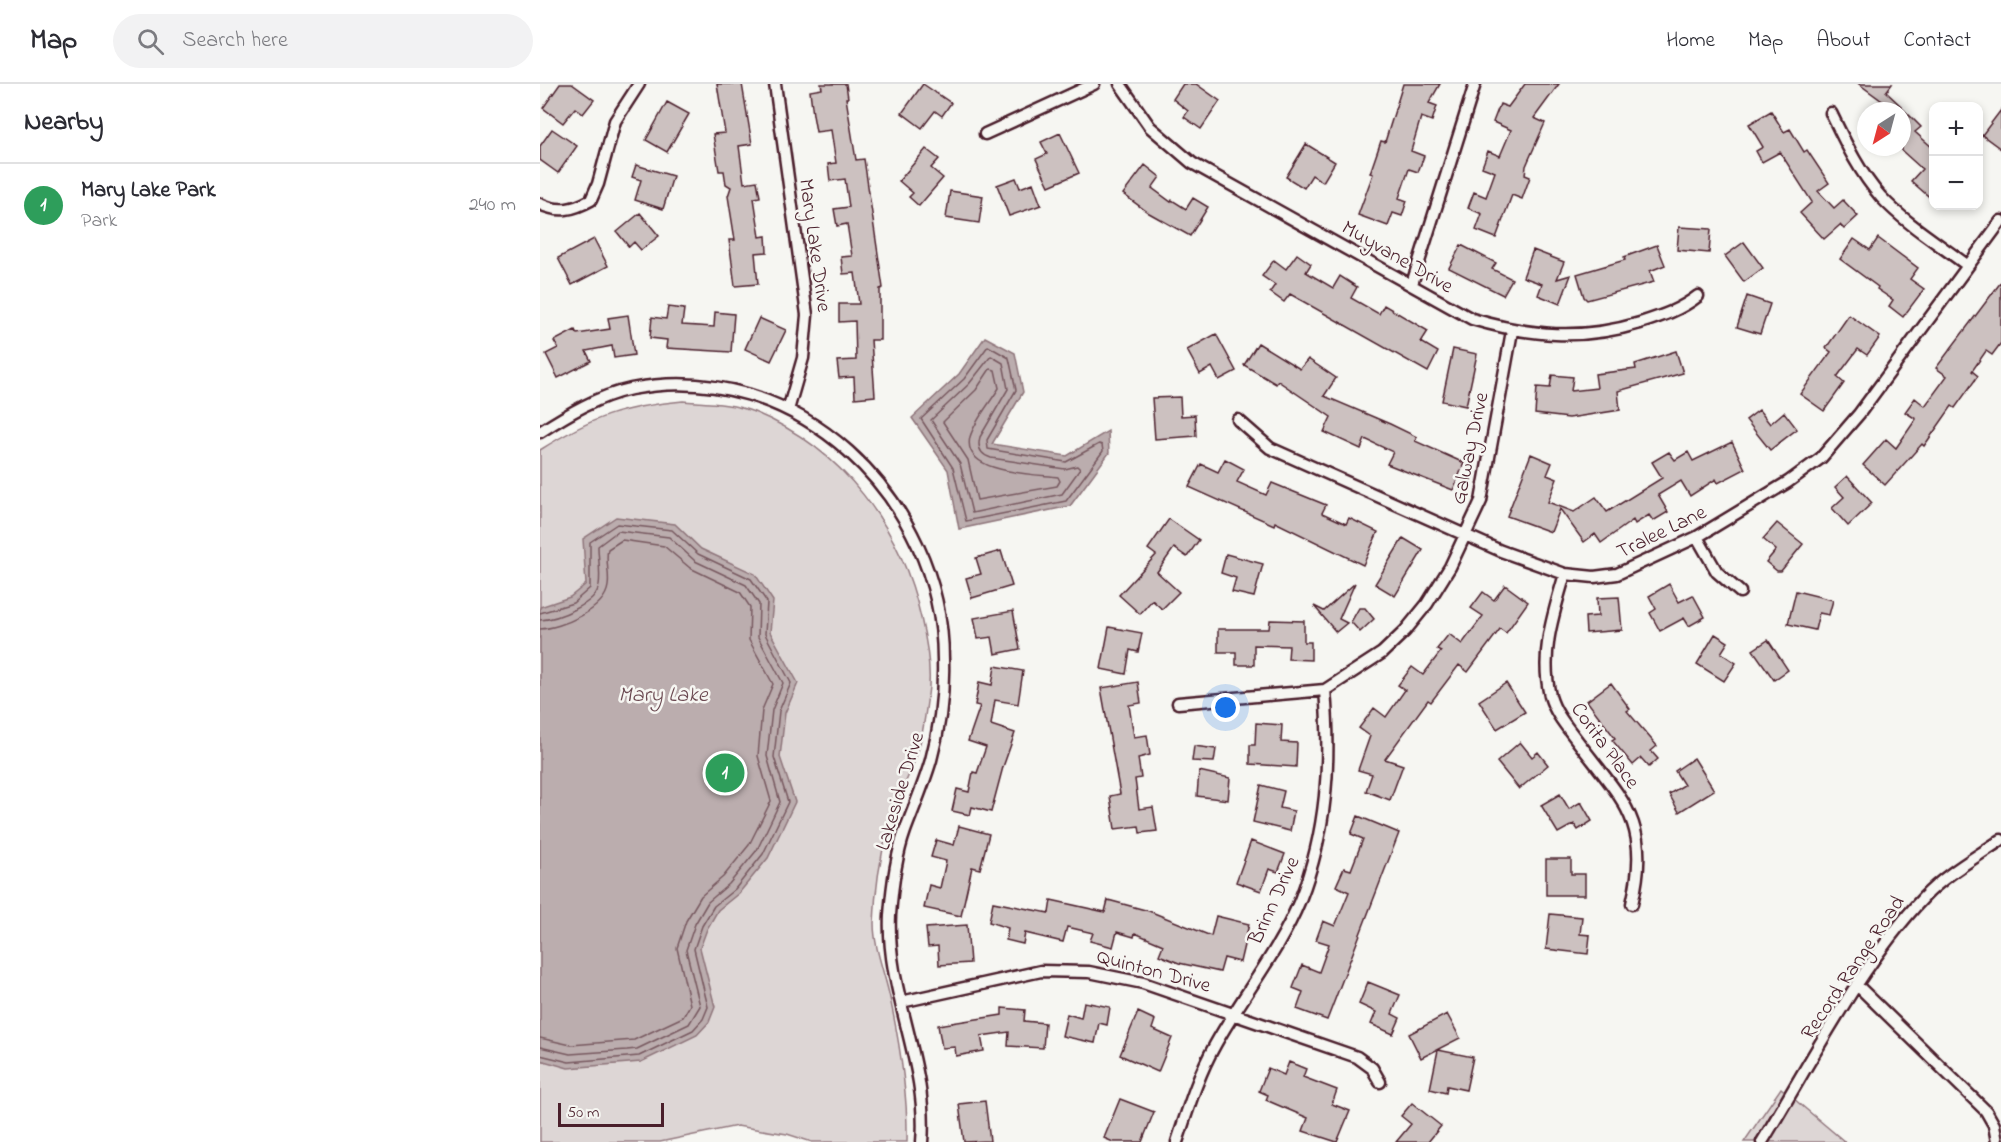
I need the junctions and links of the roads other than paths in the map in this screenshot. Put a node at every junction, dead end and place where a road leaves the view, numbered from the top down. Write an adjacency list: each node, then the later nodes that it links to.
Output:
1 (639, 84): 8 (street)
2 (774, 84): 14 (street, Mary Lake Drive)
3 (1094, 84): 7 (street)
4 (1120, 84): 11 (street, Muyvane Drive)
5 (1475, 84): 11 (street)
6 (1831, 113): 10 (street)
7 (985, 134)
8 (540, 204)
9 (2001, 221): 10 (street, Tralee Lane)
10 (1968, 266): 18 (street, Tralee Lane)
11 (1412, 284): 13 (street, Muyvane Drive)
12 (1698, 296): 13 (street, Muyvane Drive)
13 (1512, 331): 17 (street, Galway Drive)
14 (788, 410): 16 (street, Lakeside Drive); 26 (street, Lakeside Drive)
15 (1238, 420): 17 (street, Tralee Lane)
16 (540, 432)
17 (1466, 536): 19 (street, Tralee Lane); 21 (street, Galway Drive)
18 (1697, 537): 19 (street, Tralee Lane); 20 (street)
19 (1565, 574): 24 (street, Corita Place)
20 (1740, 592)
21 (1325, 690): 22 (street, Galway Drive); 27 (street, Brinn Drive)
22 (1178, 703)
23 (2001, 840): 25 (street, Record Range Road)
24 (1632, 904)
25 (1858, 986): 31 (street, Record Range Road); 32 (street)
26 (901, 1002): 27 (street, Quinton Drive); 29 (street, Lakeside Drive)
27 (1234, 1012): 28 (street, Quinton Drive); 30 (street, Brinn Drive)
28 (1380, 1082)
29 (922, 1142)
30 (1177, 1142)
31 (1762, 1142)
32 (1997, 1142)

